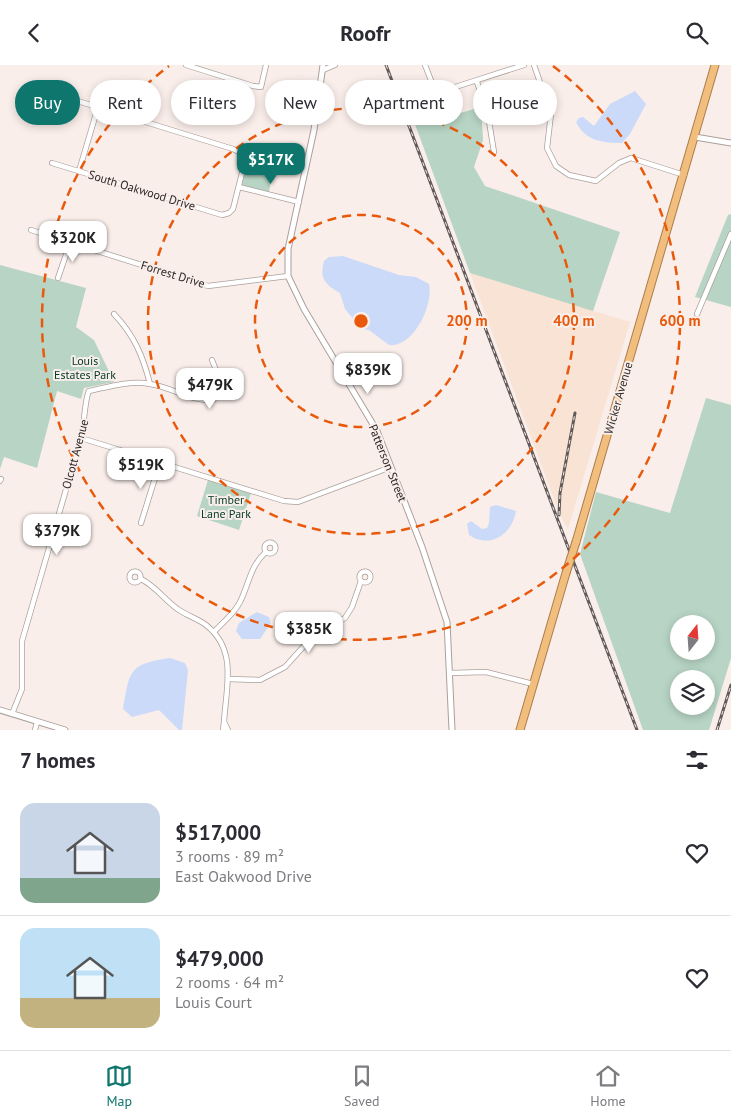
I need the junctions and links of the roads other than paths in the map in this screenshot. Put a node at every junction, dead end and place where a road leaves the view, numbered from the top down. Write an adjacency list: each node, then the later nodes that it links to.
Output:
1 (186, 65): 2 (street)
2 (266, 65)
3 (334, 65): 9 (street)
4 (425, 65): 12 (street)
5 (500, 65): 10 (street)
6 (524, 65): 10 (street)
7 (534, 65): 21 (street)
8 (715, 65): 16 (highway, Wicker Avenue)
9 (323, 68): 23 (street, Patterson Street)
10 (502, 72): 11 (street)
11 (480, 80)
12 (473, 82)
13 (93, 125): 20 (street)
14 (156, 125): 22 (street)
15 (490, 125): 18 (street)
16 (695, 137): 17 (street); 21 (highway, Wicker Avenue)
17 (731, 143)
18 (494, 152)
19 (52, 163): 20 (street, South Oakwood Drive)
20 (79, 171): 22 (street, South Oakwood Drive)
21 (684, 175): 43 (highway, Wicker Avenue, bridge)
22 (239, 187): 23 (street)
23 (299, 202): 27 (street, Patterson Street)
24 (32, 230): 26 (street, Forrest Drive)
25 (731, 234): 29 (street)
26 (70, 243): 27 (street, Forrest Drive); 28 (street)
27 (288, 276): 35 (street, Patterson Street)
28 (58, 278)
29 (697, 314)
30 (114, 315): 32 (street)
31 (212, 360): 32 (street)
32 (150, 384): 33 (street, Olcott Avenue)
33 (81, 438): 34 (street); 45 (street, Olcott Avenue)
34 (160, 462): 35 (street); 36 (street)
35 (391, 467): 41 (street, Patterson Street)
36 (141, 523)
37 (266, 552): 40 (street)
38 (141, 579): 40 (street)
39 (362, 581): 42 (street)
40 (214, 632): 42 (street)
41 (450, 673): 43 (street); 52 (street, Patterson Street)
42 (228, 679): 47 (street)
43 (533, 684): 53 (highway, Wicker Avenue)
44 (0, 710): 45 (street)
45 (12, 714): 46 (street)
46 (37, 721): 48 (street); 49 (street)
47 (224, 722): 50 (street); 51 (street)
48 (34, 730)
49 (65, 730)
50 (223, 730)
51 (228, 730)
52 (452, 730)
53 (520, 730)

